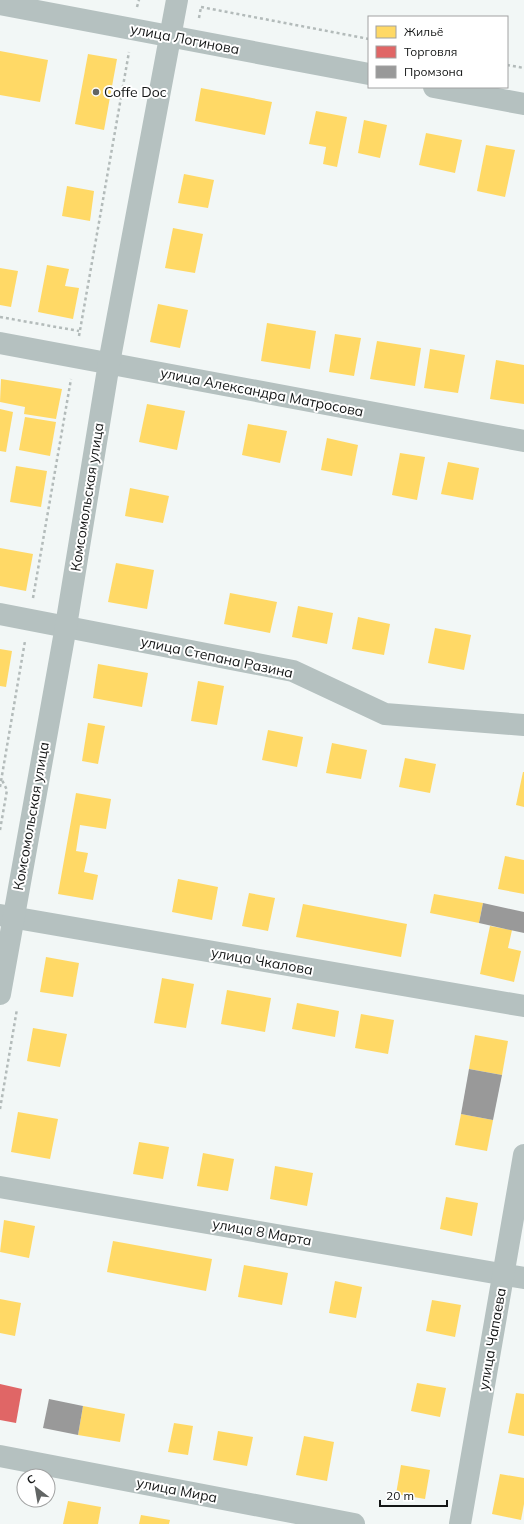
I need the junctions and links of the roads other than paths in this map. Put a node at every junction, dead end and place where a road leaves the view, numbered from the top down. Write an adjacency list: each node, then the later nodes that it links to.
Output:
1 (176, 1): 3 (street, Комсомольская улица)
2 (0, 4): 3 (street, улица Логинова)
3 (170, 36): 4 (street, улица Логинова); 8 (street, Комсомольская улица)
4 (368, 74)
5 (439, 88): 6 (street)
6 (524, 104)
7 (0, 343): 8 (street, улица Александра Матросова)
8 (109, 363): 9 (street, улица Александра Матросова); 11 (street, Комсомольская улица)
9 (524, 441)
10 (0, 614): 11 (street, улица Степана Разина)
11 (66, 626): 12 (street, улица Степана Разина); 13 (street, Комсомольская улица)
12 (524, 726)
13 (6, 916): 14 (street, Комсомольская улица); 15 (street, улица Чкалова)
14 (0, 994)
15 (524, 1006)
16 (524, 1155): 18 (street, улица Чапаева)
17 (0, 1187): 18 (street, улица 8 Марта)
18 (514, 1276): 21 (street, улица Чапаева)
19 (0, 1456): 20 (street, улица Мира)
20 (354, 1524)
21 (460, 1524)

